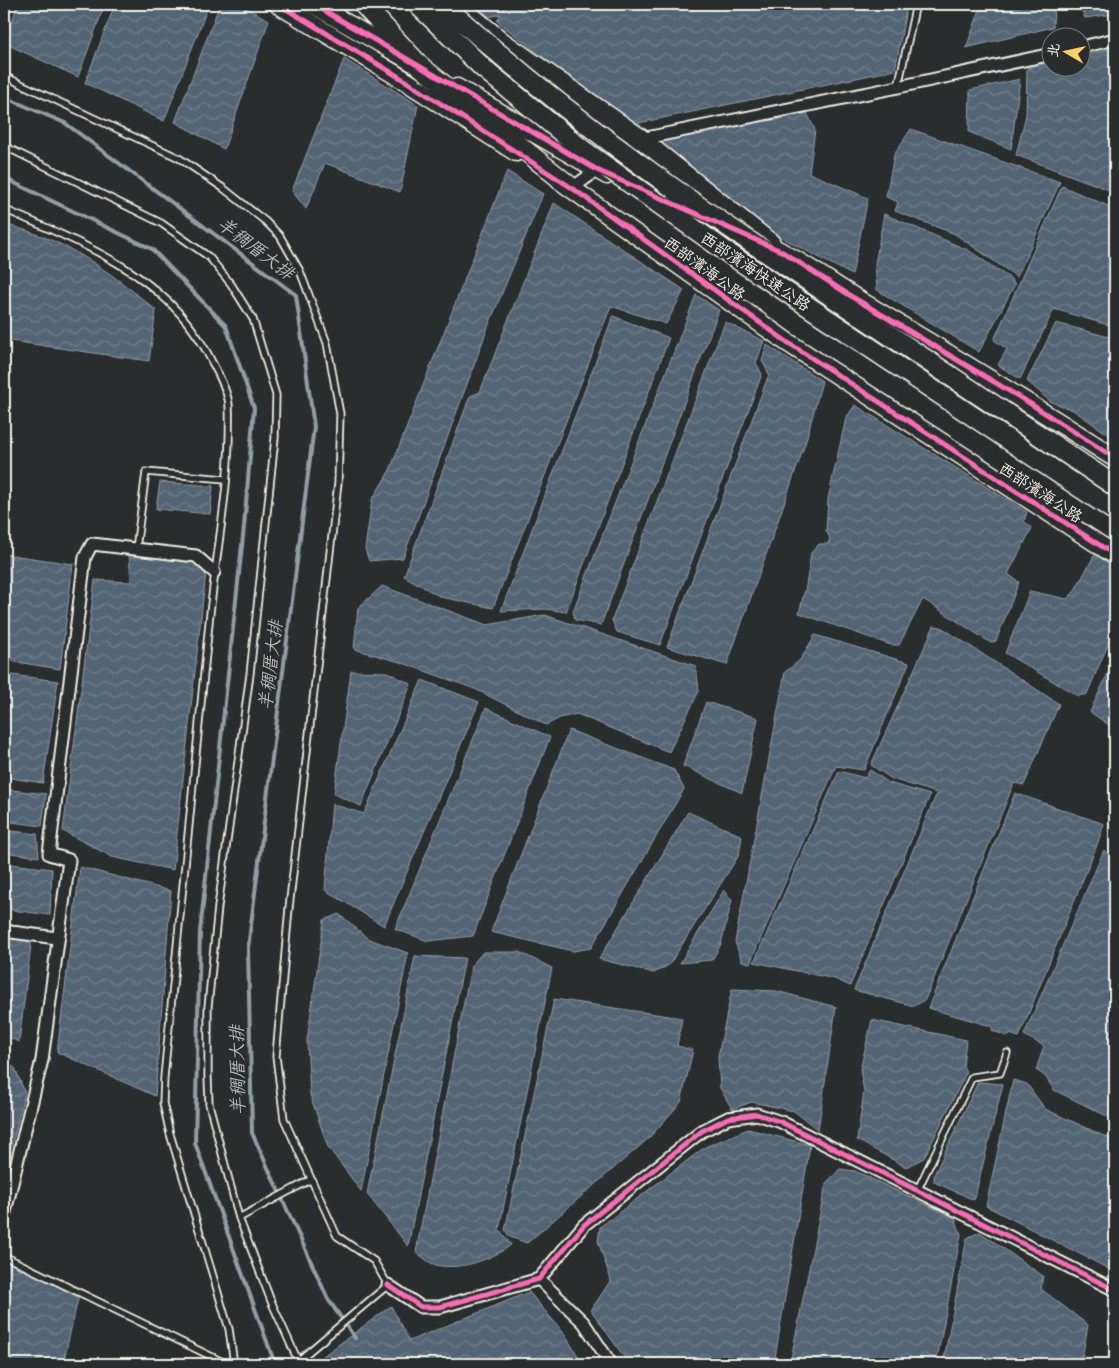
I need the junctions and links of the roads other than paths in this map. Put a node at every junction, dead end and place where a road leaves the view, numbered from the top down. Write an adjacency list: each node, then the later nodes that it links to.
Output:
1 (278, 4): 17 (main road, 西部濱海公路)
2 (314, 4): 11 (main road)
3 (363, 4): 11 (highway)
4 (417, 4): 23 (highway, 西部濱海快速公路, bridge)
5 (443, 4): 22 (highway, 西部濱海快速公路, bridge)
6 (456, 4): 14 (highway)
7 (916, 4): 13 (lane)
8 (1115, 39): 9 (street)
9 (1092, 45)
10 (1042, 56): 13 (street)
11 (420, 66): 16 (main road); 17 (highway)
12 (4, 76): 30 (lane)
13 (898, 87): 14 (street)
14 (641, 139): 16 (street); 19 (main road)
15 (4, 146): 33 (lane)
16 (599, 171): 17 (street); 19 (main road)
17 (572, 188): 25 (main road, 西部濱海公路)
18 (4, 209): 21 (lane)
19 (781, 251): 20 (main road)
20 (1115, 458)
21 (225, 479): 24 (lane); 26 (lane)
22 (1115, 486)
23 (1115, 511)
24 (136, 549): 26 (street); 28 (street)
25 (1115, 555)
26 (214, 572): 40 (lane)
27 (4, 930): 28 (street)
28 (57, 938): 32 (street)
29 (1007, 1053): 31 (lane)
30 (310, 1180): 33 (lane); 36 (lane)
31 (917, 1191): 35 (street); 37 (street)
32 (4, 1216)
33 (240, 1218): 38 (lane)
34 (4, 1256): 39 (lane)
35 (539, 1279): 36 (street); 41 (street)
36 (388, 1285): 38 (lane)
37 (1115, 1290)
38 (299, 1362)
39 (227, 1364)
40 (234, 1364)
41 (611, 1364)

